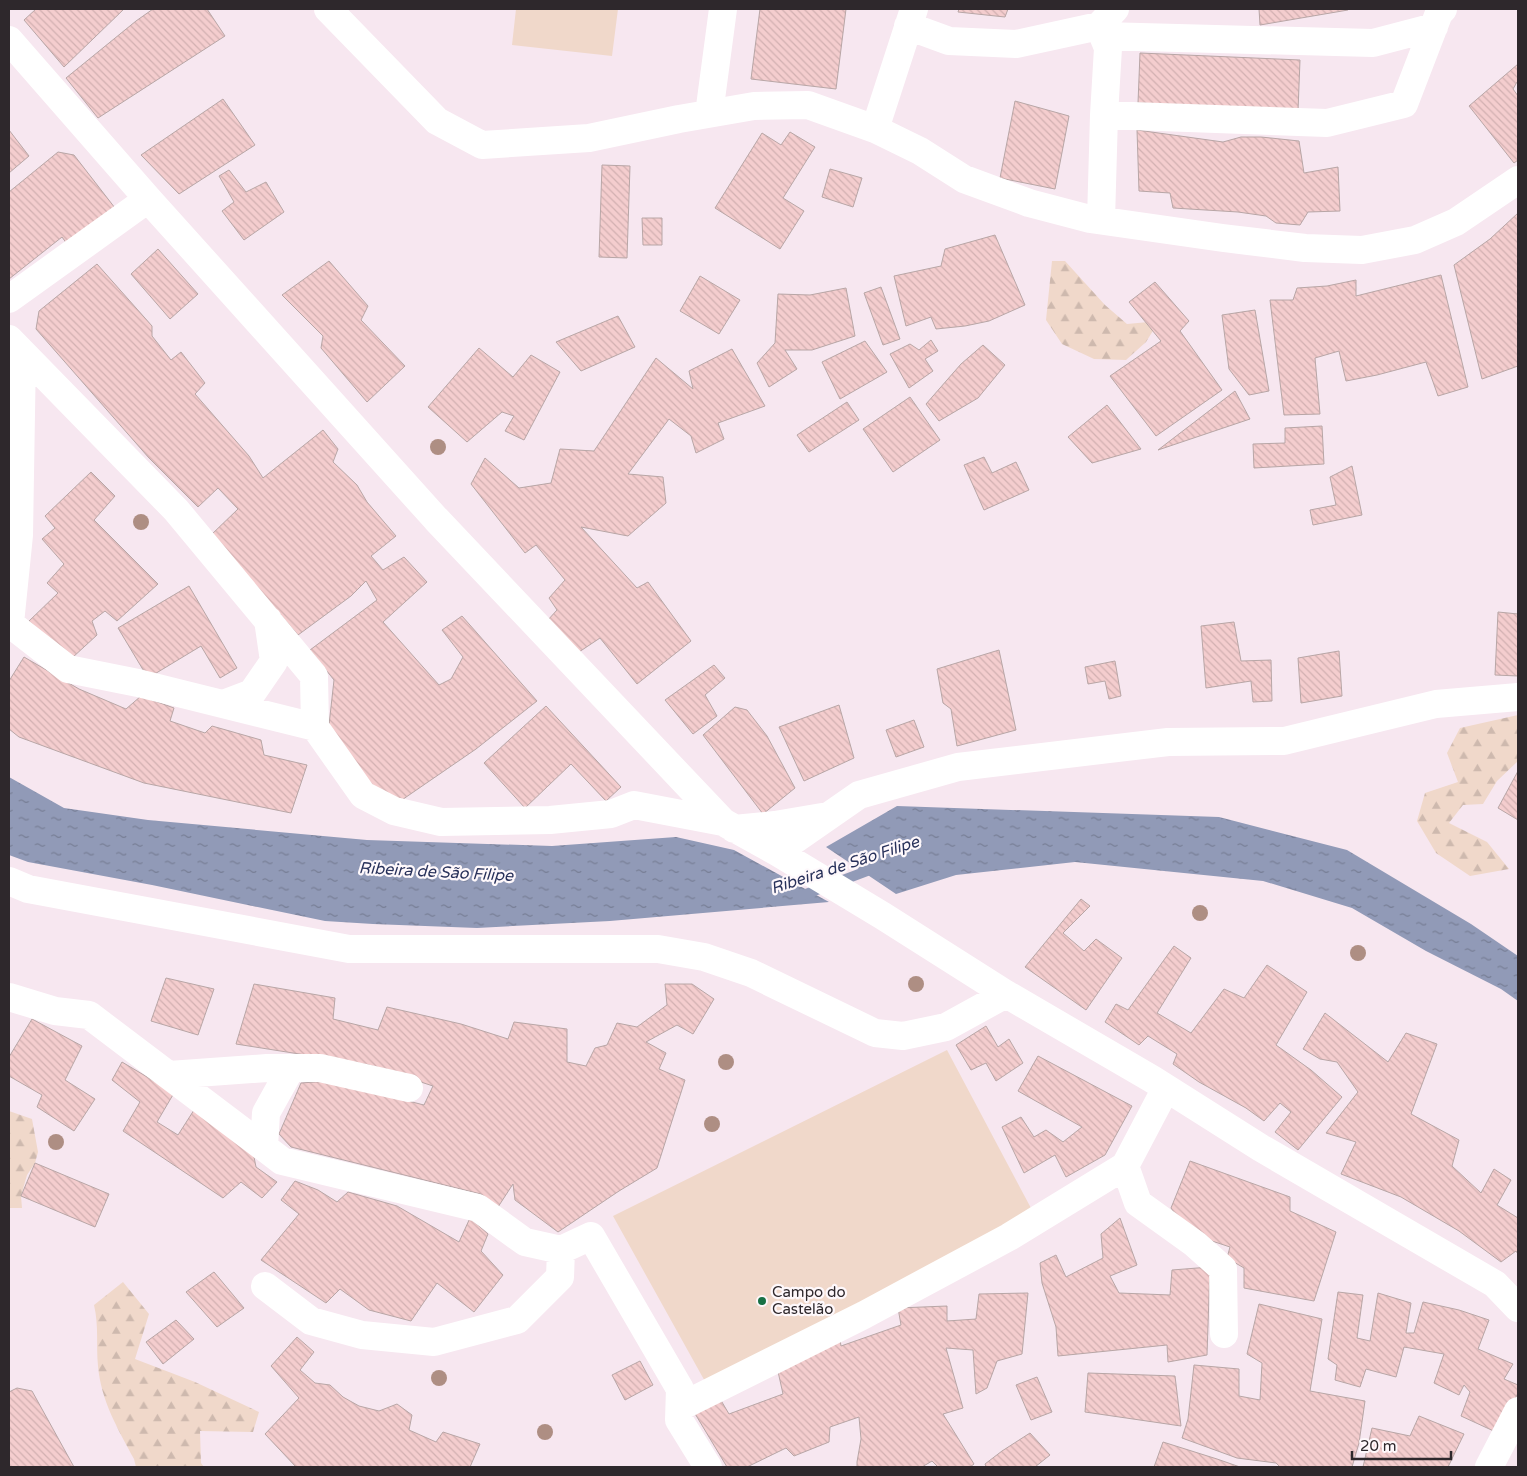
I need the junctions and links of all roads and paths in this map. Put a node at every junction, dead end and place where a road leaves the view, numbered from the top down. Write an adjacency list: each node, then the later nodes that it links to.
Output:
1 (328, 9): 7 (street)
2 (723, 9): 7 (street)
3 (911, 17): 5 (street); 9 (street)
4 (1438, 18): 5 (street); 8 (street)
5 (1106, 24): 8 (street)
6 (9, 40): 11 (street)
7 (709, 114): 9 (street)
8 (1104, 115): 12 (street)
9 (875, 129): 12 (street)
10 (1518, 180): 12 (street)
11 (148, 199): 13 (street); 21 (street)
12 (1101, 220)
13 (9, 299)
14 (16, 346): 15 (street); 16 (street)
15 (268, 620): 18 (street); 19 (street)
16 (9, 623): 18 (street)
17 (1518, 697): 20 (street)
18 (223, 704): 19 (street)
19 (316, 727): 21 (street)
20 (831, 815): 21 (street); 22 (street)
21 (728, 825): 22 (street)
22 (777, 852): 24 (street)
23 (9, 882): 24 (street)
24 (1006, 994): 29 (street)
25 (9, 997): 27 (street)
26 (291, 1068): 27 (street); 28 (street); 30 (street)
27 (169, 1075): 30 (street)
28 (409, 1088)
29 (1166, 1088): 31 (street); 34 (street)
30 (264, 1147): 32 (street)
31 (1124, 1166): 35 (street); 36 (street)
32 (561, 1250): 33 (street); 36 (street)
33 (265, 1286)
34 (1518, 1308)
35 (1224, 1334)
36 (680, 1398): 38 (street)
37 (1518, 1411): 39 (street)
38 (708, 1467)
39 (1489, 1467)

